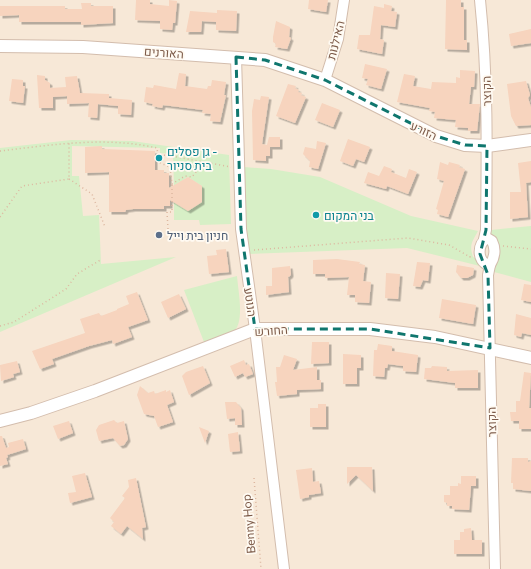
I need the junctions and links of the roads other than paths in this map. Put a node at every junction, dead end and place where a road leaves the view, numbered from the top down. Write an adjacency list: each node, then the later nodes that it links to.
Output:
1 (344, 0): 5 (street, האילנות)
2 (480, 0): 7 (street, הקוצר)
3 (0, 46): 4 (street, האורנים)
4 (236, 57): 5 (street, האורנים); 10 (street, הנוטע)
5 (324, 80): 7 (street, הזורע)
6 (531, 140): 7 (street, הזורע)
7 (487, 146): 8 (street, הקוצר)
8 (488, 238): 9 (street); 9 (street)
9 (488, 265): 11 (street, הקוצר)
10 (255, 329): 11 (street, החורש); 13 (street, החורש); 14 (street, הנוטע)
11 (490, 348): 12 (street, החורש); 15 (street, הקוצר)
12 (531, 358)
13 (0, 421)
14 (284, 569)
15 (495, 569)

